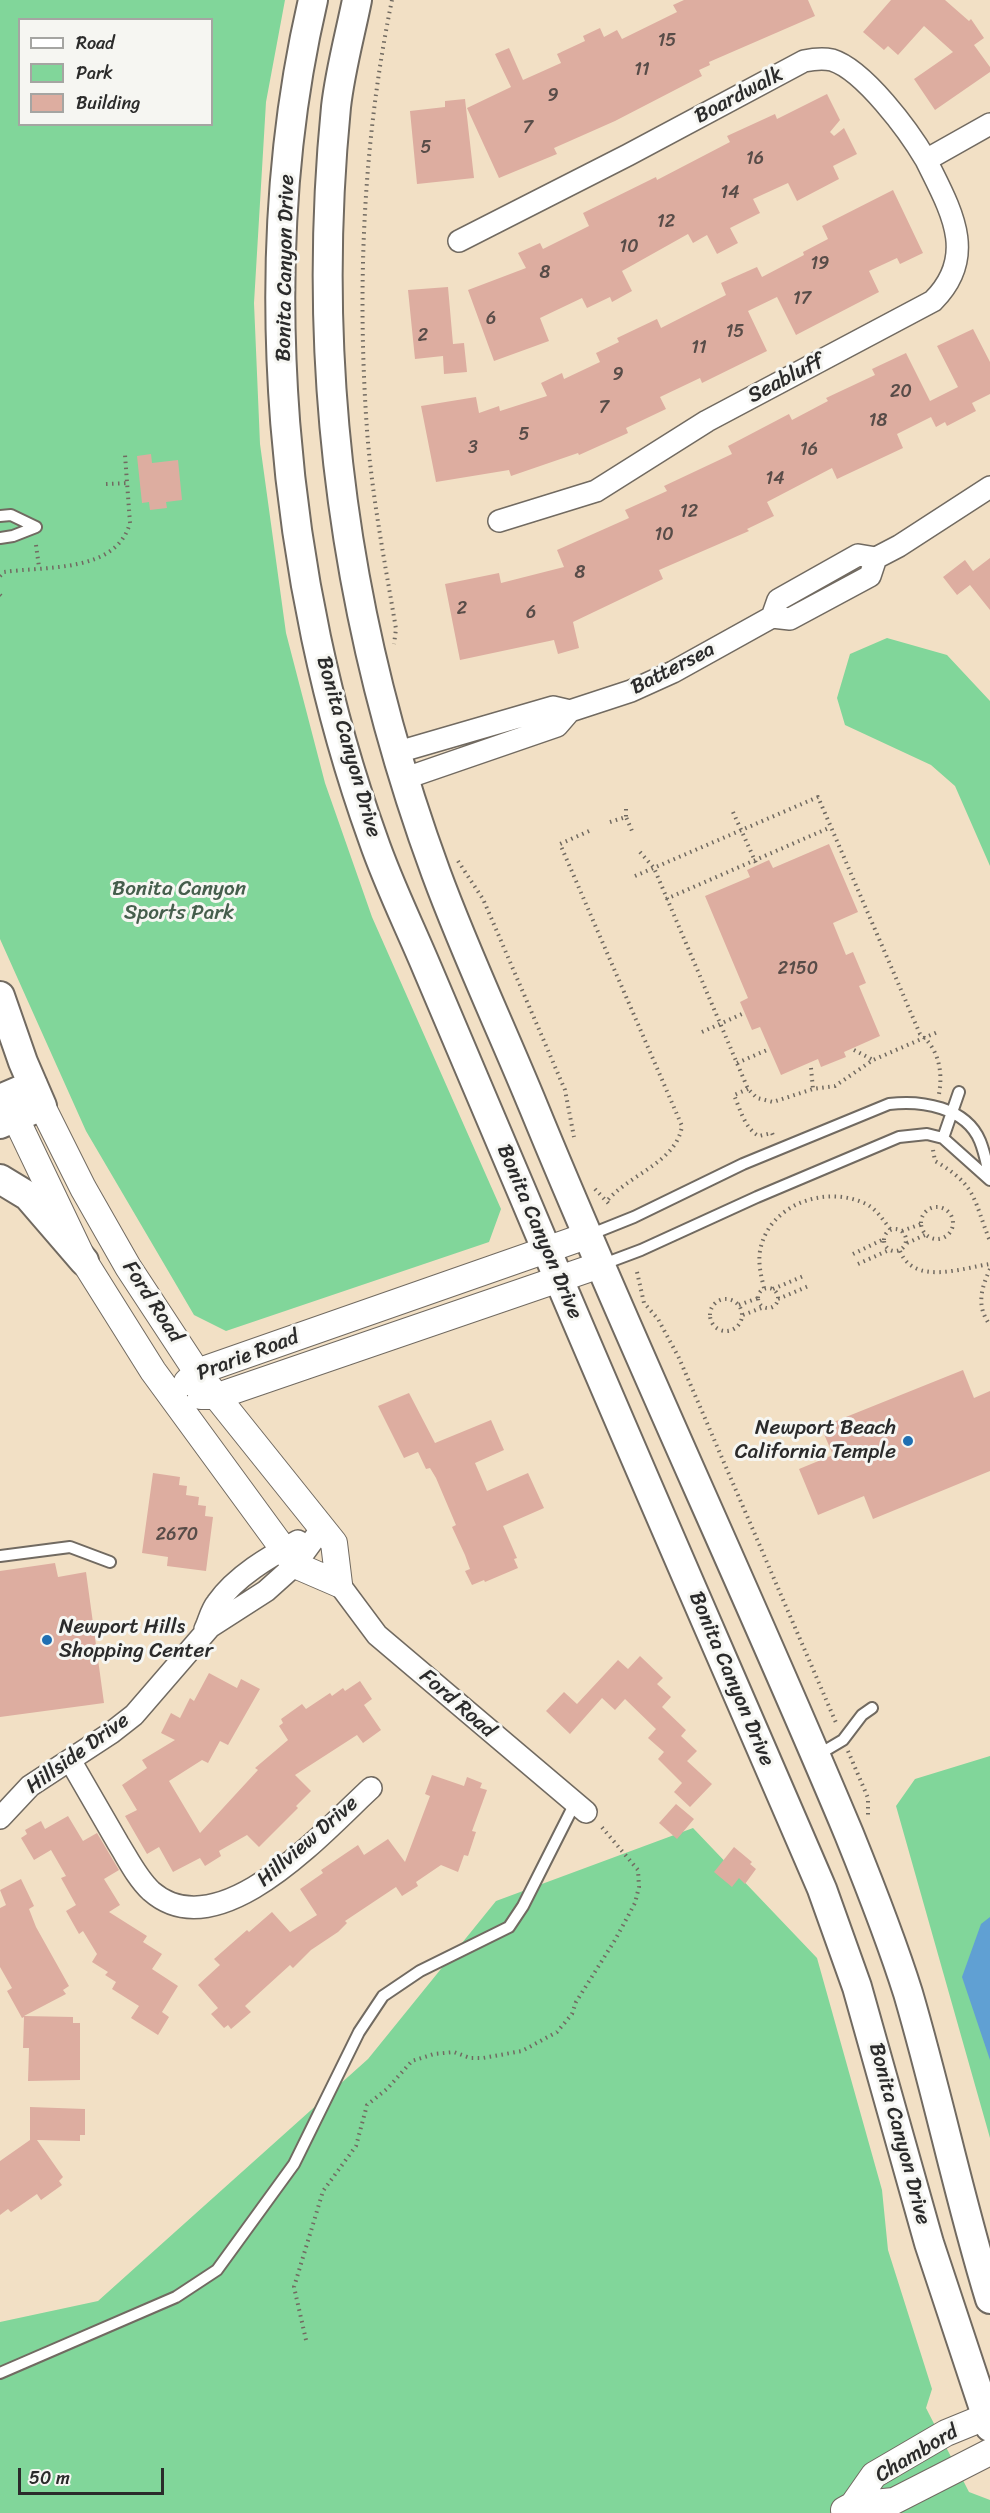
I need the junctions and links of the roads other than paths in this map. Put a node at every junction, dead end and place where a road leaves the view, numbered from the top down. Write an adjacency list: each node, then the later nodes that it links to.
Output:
1 (313, 0): 24 (main road, Bonita Canyon Drive)
2 (357, 0): 14 (main road, Bonita Canyon Drive)
3 (990, 123): 4 (street)
4 (926, 160): 5 (street, Boardwalk); 8 (street, Seabluff)
5 (459, 241)
6 (990, 487): 10 (street, Battersea)
7 (0, 516): 9 (lane)
8 (500, 522)
9 (0, 538)
10 (876, 558): 11 (street, Battersea); 12 (street, Battersea)
11 (824, 573): 12 (street); 13 (street, Battersea)
12 (836, 596): 13 (street, Battersea)
13 (772, 617): 14 (street, Battersea)
14 (402, 765): 23 (main road, Bonita Canyon Drive)
15 (0, 996): 17 (main road, Ford Road)
16 (958, 1092): 19 (lane)
17 (38, 1095): 18 (main road); 28 (street, Ford Road)
18 (4, 1105): 25 (street, Ford Road)
19 (952, 1114): 20 (lane); 22 (lane); 23 (lane)
20 (943, 1138): 22 (lane); 26 (lane)
21 (0, 1179): 25 (main road)
22 (990, 1179)
23 (586, 1236): 24 (street, Prarie Road); 26 (main road, Bonita Canyon Drive)
24 (546, 1249): 27 (main road, Bonita Canyon Drive); 28 (street, Prarie Road)
25 (84, 1261): 29 (street, Ford Road)
26 (600, 1265): 27 (street, Prarie Road); 37 (main road, Bonita Canyon Drive)
27 (558, 1278): 30 (street, Prarie Road); 44 (main road, Bonita Canyon Drive)
28 (197, 1372): 29 (street, Prarie Road); 30 (street, Ford Road)
29 (171, 1396): 30 (street, Prarie Road); 33 (street, Ford Road)
30 (218, 1396): 31 (street, Ford Road)
31 (322, 1528): 33 (street, Hillside Drive); 35 (street, Ford Road)
32 (0, 1556): 34 (lane)
33 (289, 1557): 35 (street, Ford Road); 38 (street, Hillside Drive)
34 (110, 1562)
35 (339, 1584): 40 (street, Ford Road)
36 (872, 1708): 37 (lane)
37 (815, 1756): 42 (main road, Bonita Canyon Drive)
38 (70, 1760): 39 (street, Hillview Drive); 41 (street, Hillside Drive)
39 (371, 1788)
40 (581, 1808): 43 (lane)
41 (0, 1818)
42 (990, 2299)
43 (0, 2373)
44 (989, 2419): 46 (street, Chambord)
45 (990, 2452): 46 (street, Chambord)
46 (846, 2509)

